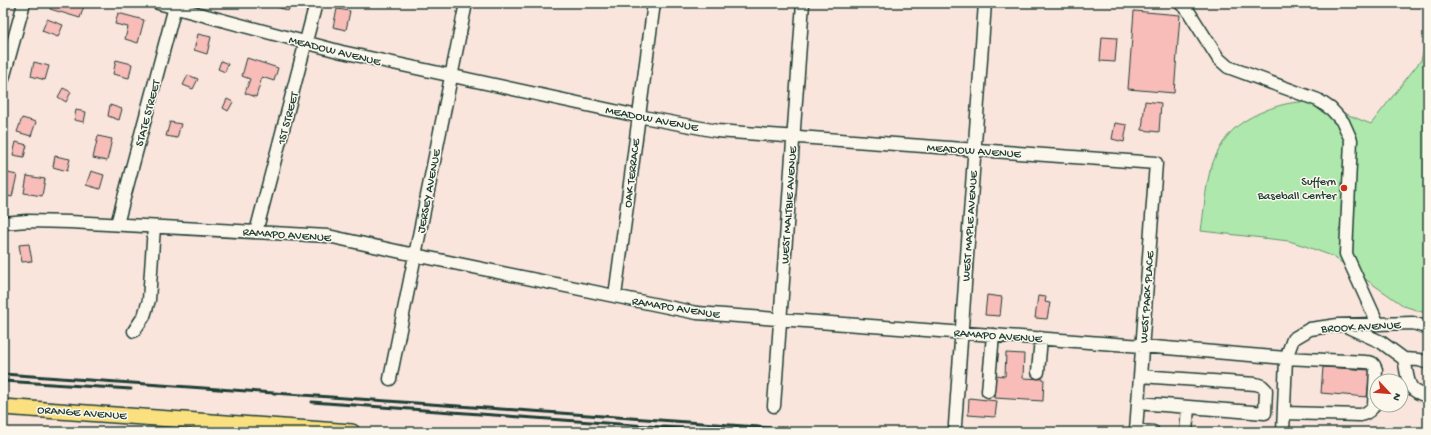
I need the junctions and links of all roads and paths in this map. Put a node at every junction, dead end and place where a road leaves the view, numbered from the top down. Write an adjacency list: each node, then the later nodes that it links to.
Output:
1 (24, 3): 12 (street)
2 (158, 3): 9 (street, MEADOW AVENUE)
3 (316, 3): 10 (street, 1ST STREET)
4 (466, 3): 11 (street, JERSEY AVENUE)
5 (654, 3): 13 (street, OAK TERRACE)
6 (803, 3): 14 (street, WEST MALTBIE AVENUE)
7 (985, 3): 15 (street, WEST MAPLE AVENUE)
8 (1180, 3): 24 (street)
9 (175, 5): 10 (street, MEADOW AVENUE); 18 (street, STATE STREET)
10 (306, 43): 11 (street, MEADOW AVENUE); 20 (street, 1ST STREET)
11 (451, 76): 13 (street, MEADOW AVENUE); 21 (street, JERSEY AVENUE)
12 (3, 79)
13 (638, 116): 14 (street, MEADOW AVENUE); 22 (street, OAK TERRACE)
14 (793, 137): 15 (street, MEADOW AVENUE); 23 (street, WEST MALTBIE AVENUE)
15 (975, 150): 16 (street, MEADOW AVENUE); 28 (street, WEST MAPLE AVENUE)
16 (1156, 164): 31 (street, WEST PARK PLACE)
17 (3, 223): 18 (street, RAMAPO AVENUE)
18 (117, 224): 19 (street, RAMAPO AVENUE)
19 (154, 227): 20 (street, RAMAPO AVENUE); 27 (street)
20 (256, 232): 21 (street, RAMAPO AVENUE)
21 (415, 255): 22 (street, RAMAPO AVENUE); 37 (street, JERSEY AVENUE)
22 (615, 296): 23 (street, RAMAPO AVENUE)
23 (779, 319): 28 (street, RAMAPO AVENUE); 41 (street, WEST MALTBIE AVENUE)
24 (1378, 324): 25 (street, BROOK AVENUE); 26 (street, BROOK AVENUE)
25 (1346, 325): 32 (street, BROOK AVENUE); 33 (street)
26 (1428, 328)
27 (134, 331)
28 (962, 333): 29 (street, RAMAPO AVENUE); 45 (street, WEST MAPLE AVENUE)
29 (993, 335): 30 (street, RAMAPO AVENUE); 38 (street)
30 (1041, 338): 31 (street, RAMAPO AVENUE); 35 (street)
31 (1142, 346): 32 (street, RAMAPO AVENUE); 36 (street, WEST PARK PLACE)
32 (1286, 358): 44 (street, BROOK AVENUE); 44 (street, RAMAPO AVENUE)
33 (1404, 359): 34 (street); 39 (street)
34 (1428, 363)
35 (1038, 372)
36 (1140, 376): 40 (street, WEST PARK PLACE); 43 (street)
37 (390, 379)
38 (988, 391)
39 (1428, 396)
40 (1138, 403): 43 (street); 47 (street, WEST PARK PLACE)
41 (774, 406)
42 (3, 407): 46 (main road, ORANGE AVENUE)
43 (1188, 408): 48 (street)
44 (1284, 413): 49 (street, BROOK AVENUE)
45 (955, 425)
46 (352, 432)
47 (1153, 432)
48 (1186, 432)
49 (1283, 432)

